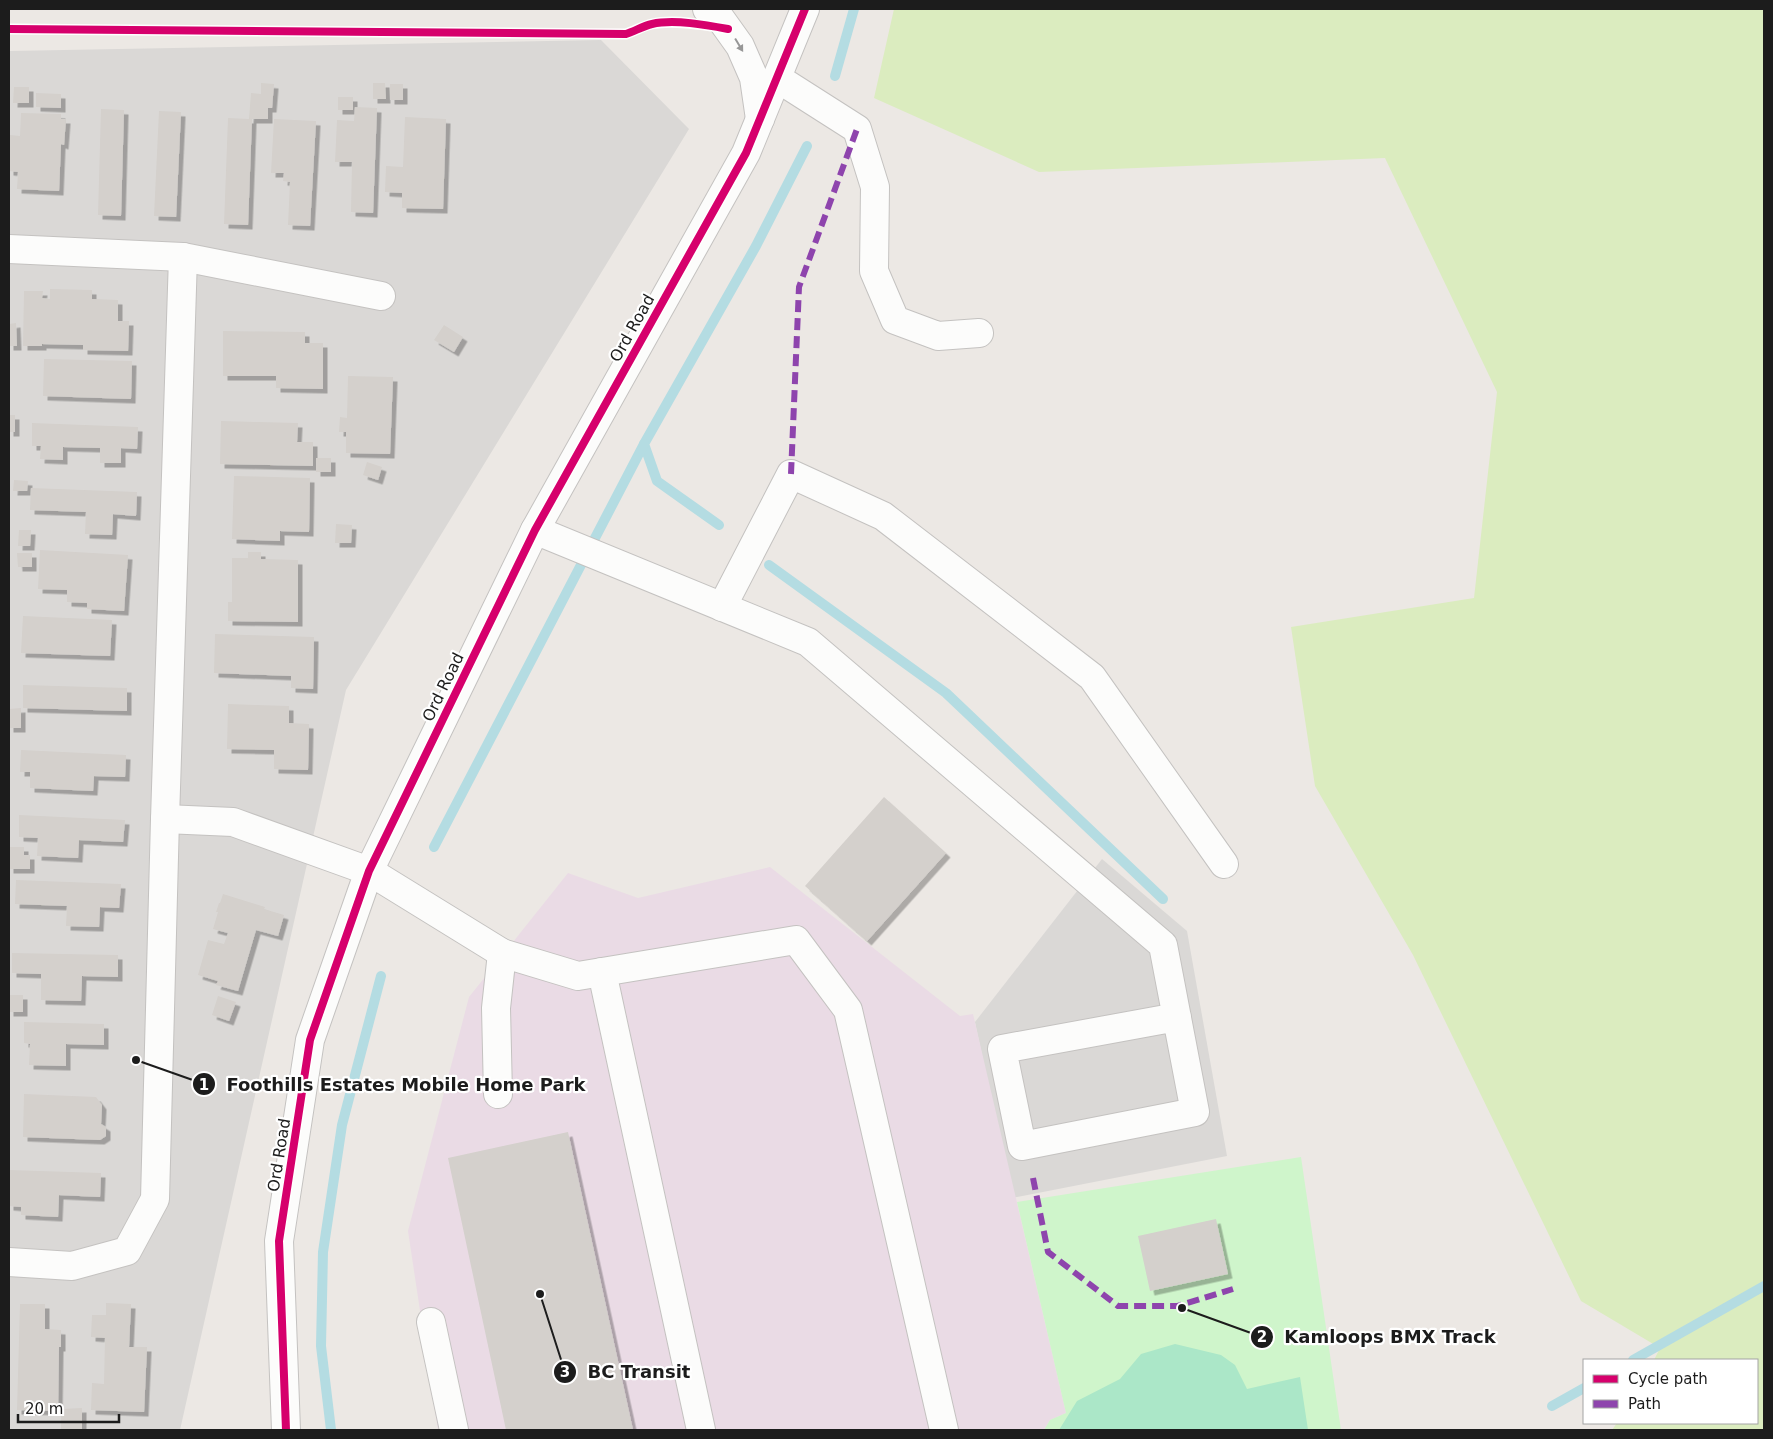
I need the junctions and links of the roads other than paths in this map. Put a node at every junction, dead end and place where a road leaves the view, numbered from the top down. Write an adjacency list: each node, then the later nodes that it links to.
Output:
1 (707, 9): 4 (street, one-way to 4)
2 (805, 9): 3 (street, Ord Road)
3 (777, 78): 4 (street, Ord Road); 8 (street)
4 (760, 120): 9 (street, Ord Road)
5 (9, 249): 6 (street)
6 (184, 257): 7 (street); 11 (street)
7 (381, 296)
8 (979, 334)
9 (535, 530): 10 (street); 13 (street, Ord Road)
10 (722, 607): 12 (street); 16 (street)
11 (165, 819): 13 (street); 18 (street)
12 (1224, 864)
13 (369, 871): 14 (street); 20 (street, Ord Road)
14 (502, 953): 15 (street); 17 (street)
15 (602, 972): 22 (street); 23 (street)
16 (1177, 1017): 16 (street)
17 (498, 1094)
18 (9, 1262)
19 (430, 1322): 21 (street)
20 (286, 1430)
21 (454, 1430)
22 (701, 1430)
23 (944, 1430)

